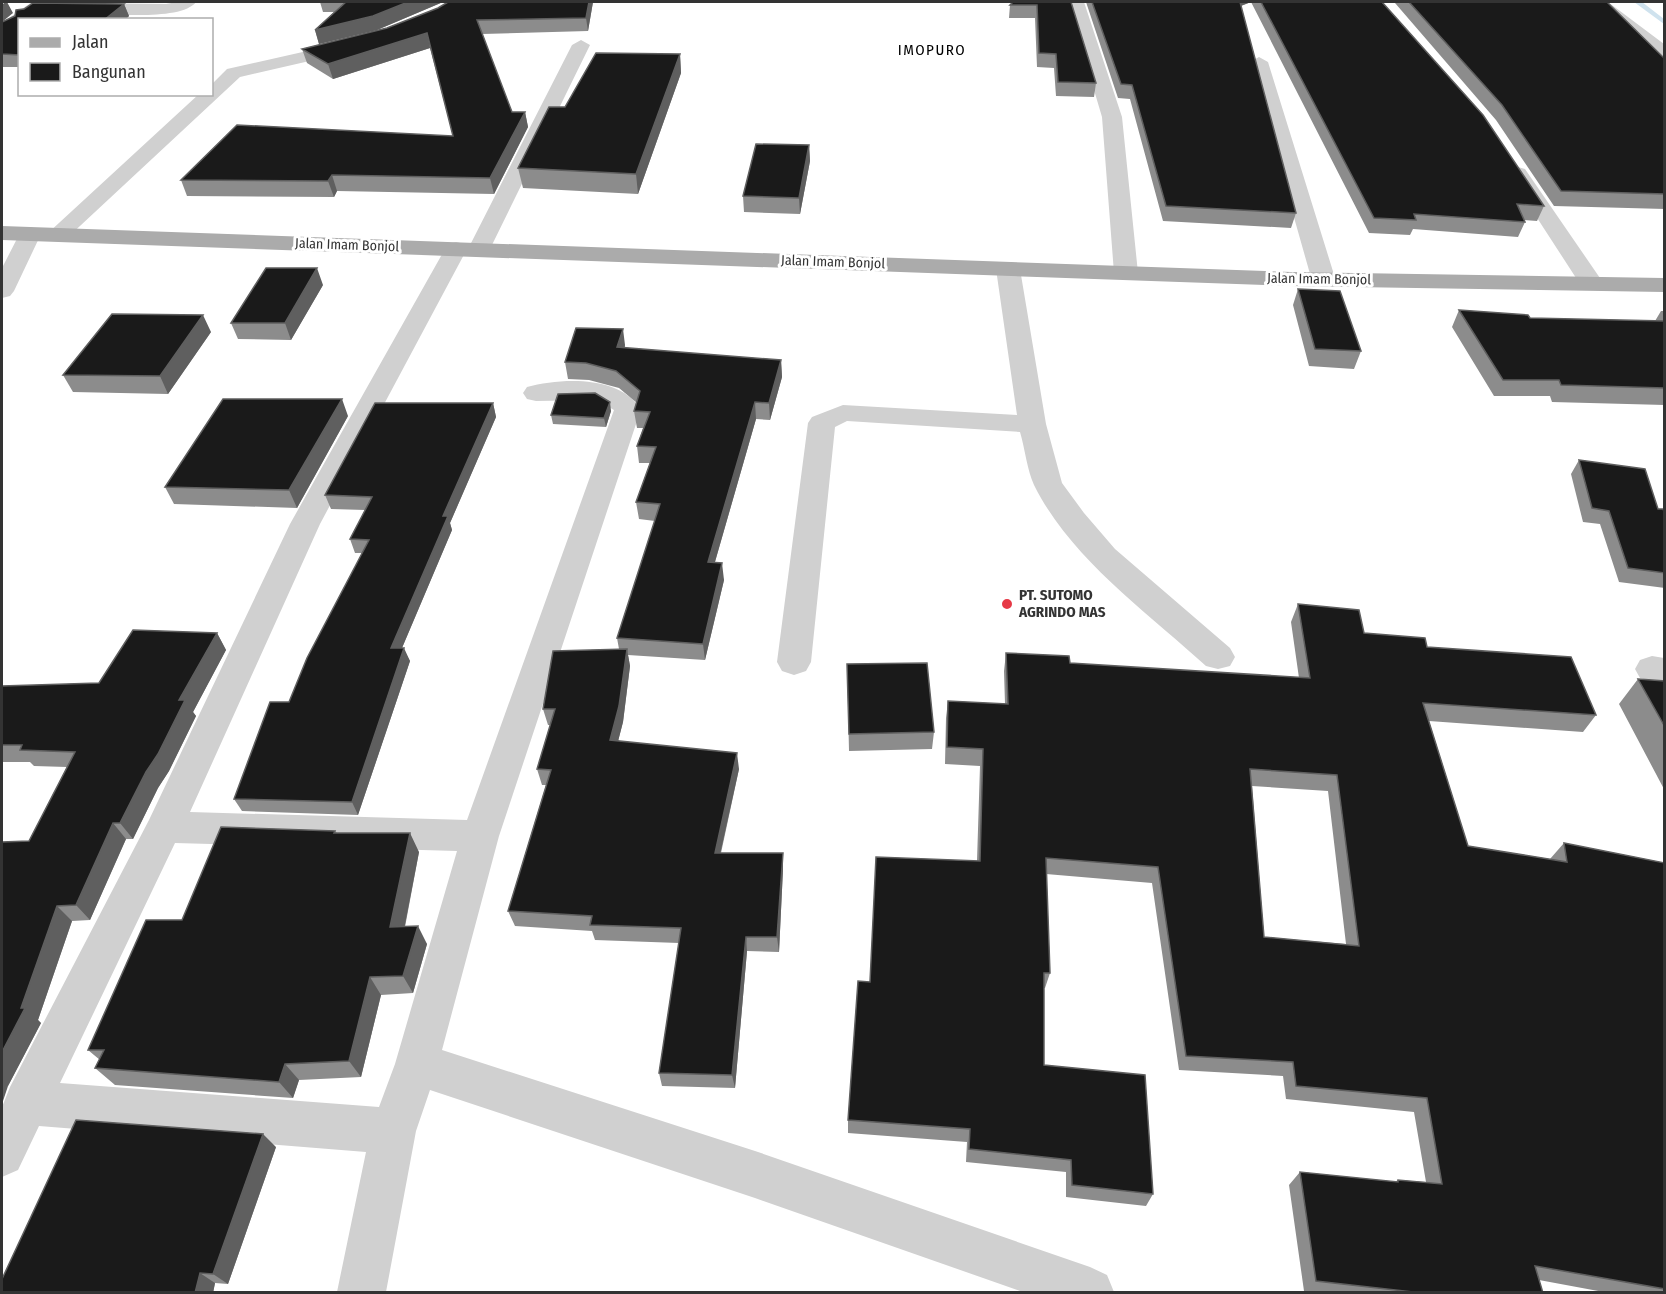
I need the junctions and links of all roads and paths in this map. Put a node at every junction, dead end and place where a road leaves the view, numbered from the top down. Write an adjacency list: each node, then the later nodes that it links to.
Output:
1 (188, 2): 4 (street)
2 (1076, 2): 20 (street)
3 (1598, 2): 10 (street)
4 (51, 6): 5 (street)
5 (27, 18)
6 (18, 23): 7 (street)
7 (2, 31)
8 (365, 42): 12 (street)
9 (581, 45): 18 (street)
10 (1665, 52)
11 (1259, 62): 21 (street)
12 (213, 92)
13 (209, 96): 17 (street)
14 (1506, 154): 22 (street)
15 (2, 233): 16 (main road, Jalan Imam Bonjol)
16 (30, 234): 17 (main road, Jalan Imam Bonjol); 24 (street)
17 (58, 234): 18 (main road, Jalan Imam Bonjol)
18 (467, 249): 19 (main road, Jalan Imam Bonjol); 29 (street)
19 (1008, 268): 20 (main road, Jalan Imam Bonjol); 26 (street)
20 (1126, 273): 21 (main road, Jalan Imam Bonjol)
21 (1324, 281): 22 (main road, Jalan Imam Bonjol)
22 (1590, 281): 23 (main road, Jalan Imam Bonjol)
23 (1665, 285)
24 (2, 291)
25 (536, 393): 30 (street)
26 (1032, 424): 27 (street); 28 (street)
27 (1218, 657)
28 (794, 662)
29 (164, 827): 30 (street); 32 (street)
30 (480, 836): 31 (street)
31 (417, 1064): 33 (street); 36 (street)
32 (26, 1103): 33 (street); 34 (street)
33 (393, 1131): 35 (street)
34 (2, 1154)
35 (362, 1293)
36 (1090, 1293)

